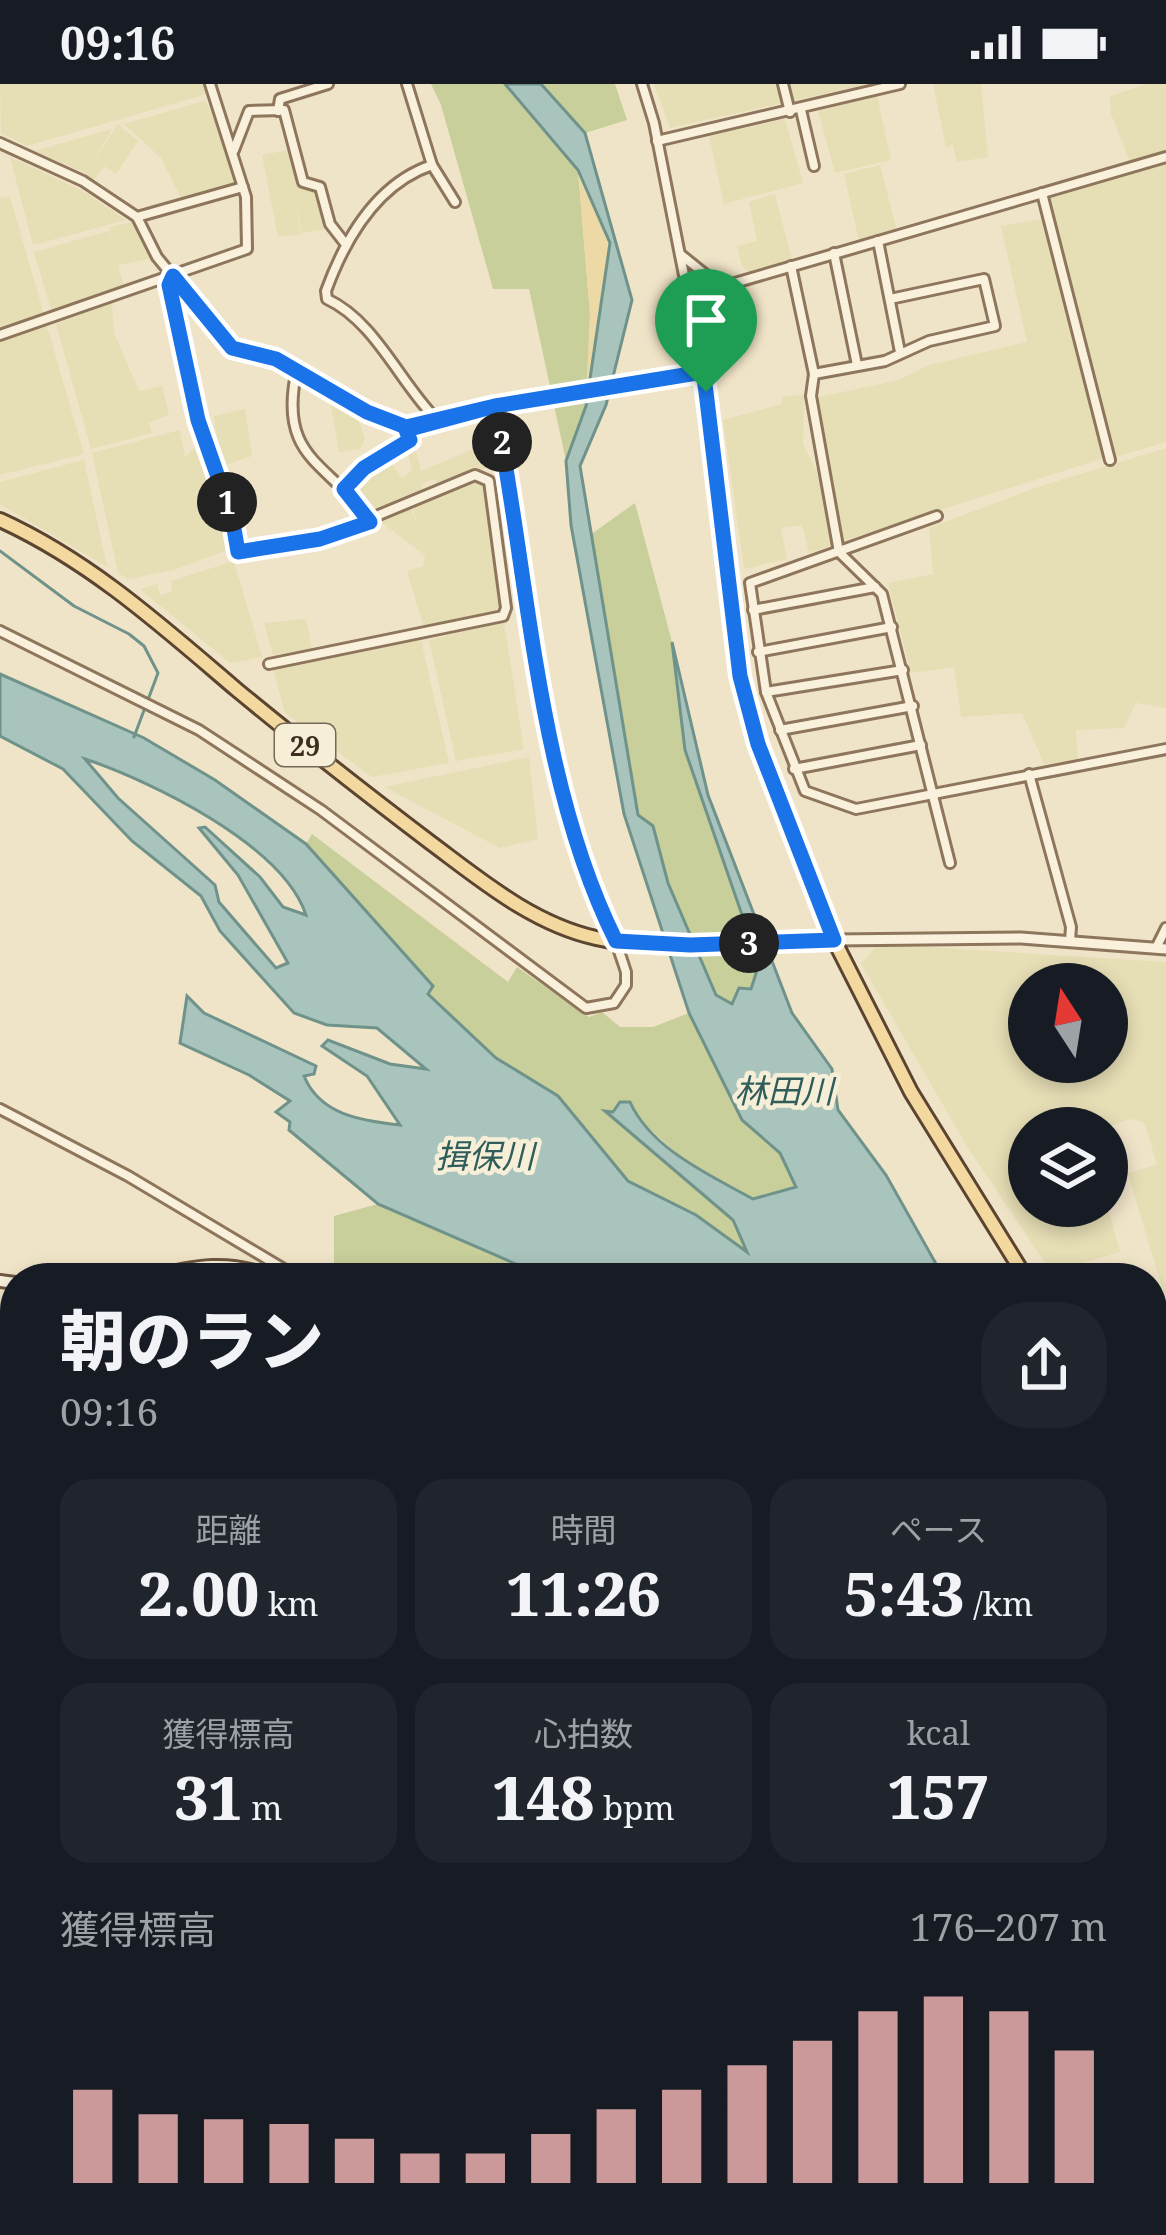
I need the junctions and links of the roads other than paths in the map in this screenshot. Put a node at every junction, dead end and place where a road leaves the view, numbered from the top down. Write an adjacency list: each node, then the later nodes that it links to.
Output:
1 (210, 84): 11 (street)
2 (328, 84): 7 (street)
3 (406, 84): 13 (street)
4 (642, 84): 9 (street)
5 (783, 84): 8 (street)
6 (900, 84): 8 (street)
7 (278, 111): 11 (street); 20 (street)
8 (795, 111): 9 (street); 14 (street)
9 (657, 141): 21 (street)
10 (0, 142): 18 (street)
11 (233, 152): 15 (street)
12 (1166, 157): 16 (street)
13 (432, 165): 17 (street); 20 (street)
14 (814, 166)
15 (243, 187): 18 (street); 24 (street)
16 (1042, 193): 19 (street); 34 (street)
17 (455, 202)
18 (136, 217): 24 (street)
19 (878, 241): 22 (street); 25 (street)
20 (344, 242): 33 (street)
21 (678, 253): 23 (street); 30 (street)
22 (834, 253): 23 (street); 28 (street)
23 (791, 266): 31 (street)
24 (173, 276): 26 (street); 29 (street); 38 (street)
25 (890, 299): 27 (street); 27 (street)
26 (0, 335)
27 (901, 352): 28 (street)
28 (857, 365): 31 (street)
29 (297, 369): 33 (street); 35 (street)
30 (703, 372): 32 (street); 57 (street)
31 (814, 374): 39 (street)
32 (495, 406): 33 (street); 59 (street)
33 (436, 420): 35 (street)
34 (1110, 460)
35 (344, 489): 38 (street)
36 (937, 516): 39 (street)
37 (0, 520): 59 (main road, 29)
38 (370, 522): 45 (street)
39 (839, 552): 40 (street); 41 (street)
40 (875, 587): 41 (street); 42 (street)
41 (753, 610): 44 (street)
42 (892, 627): 44 (street); 46 (street)
43 (0, 631): 59 (street)
44 (758, 652): 47 (street)
45 (268, 664)
46 (903, 670): 47 (street); 48 (street)
47 (766, 692): 49 (street)
48 (913, 706): 49 (street); 50 (street)
49 (780, 730): 52 (street)
50 (921, 745): 52 (street); 54 (street)
51 (1166, 749): 53 (street)
52 (794, 769): 54 (street)
53 (1029, 774): 54 (street); 58 (street)
54 (934, 795): 55 (street)
55 (950, 862)
56 (1166, 928): 60 (street)
57 (830, 940): 58 (street); 59 (main road, 29); 63 (main road)
58 (1070, 941): 60 (street)
59 (620, 942)
60 (1161, 949)
61 (0, 1108): 62 (street)
62 (274, 1263)
63 (1017, 1263)

